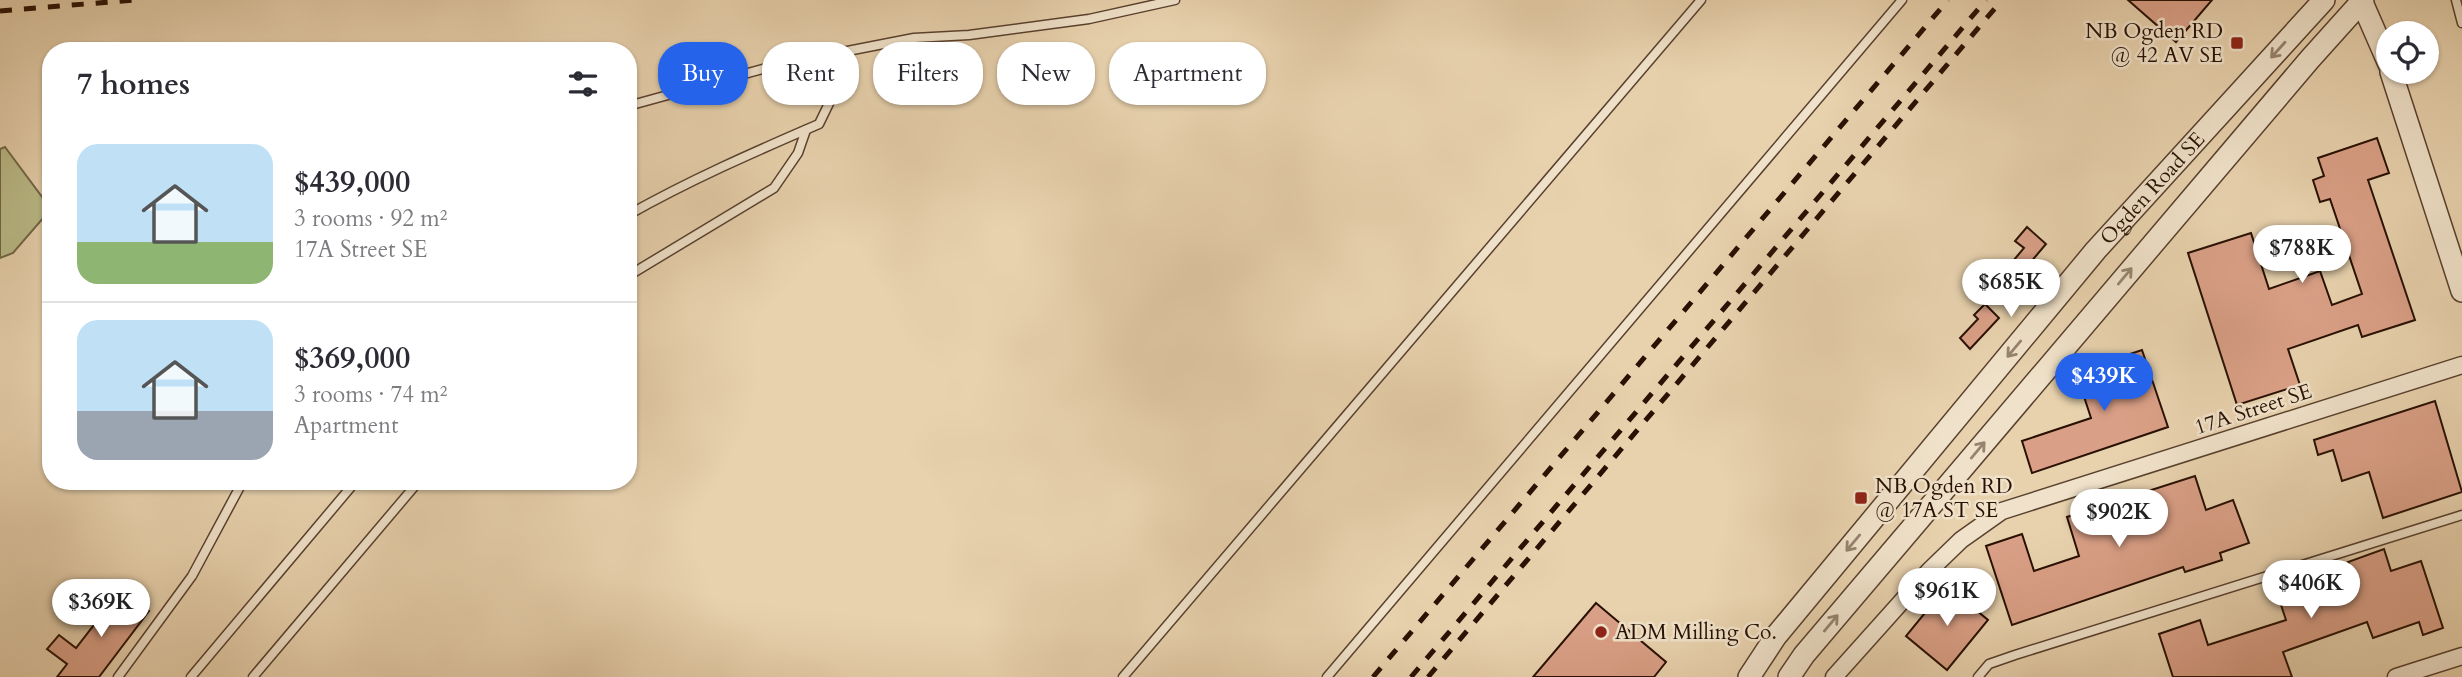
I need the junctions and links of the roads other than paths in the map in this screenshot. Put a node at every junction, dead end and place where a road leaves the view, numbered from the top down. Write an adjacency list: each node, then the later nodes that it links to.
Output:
1 (1175, 0): 9 (lane)
2 (1701, 0): 27 (lane)
3 (1902, 0): 28 (lane)
4 (2324, 0): 29 (street, Ogden Road SE, one-way to 29)
5 (2362, 0): 8 (street); 30 (street, Ogden Road SE, one-way to 5)
6 (2456, 0): 7 (lane)
7 (2462, 23)
8 (2376, 33)
9 (859, 49)
10 (762, 69): 12 (lane)
11 (2395, 84): 17 (street)
12 (637, 104)
13 (828, 105): 14 (lane)
14 (806, 130): 15 (lane); 16 (lane)
15 (637, 210)
16 (637, 271)
17 (2462, 291)
18 (2462, 365): 31 (street, 17A Street SE)
19 (238, 490): 24 (lane)
20 (348, 490): 25 (lane)
21 (411, 490): 26 (lane)
22 (2462, 515): 32 (lane)
23 (2462, 656): 33 (street)
24 (118, 677)
25 (191, 677)
26 (253, 677)
27 (1123, 677)
28 (1327, 677)
29 (1749, 677)
30 (1789, 677)
31 (1834, 677)
32 (1978, 677)
33 (2396, 677)

